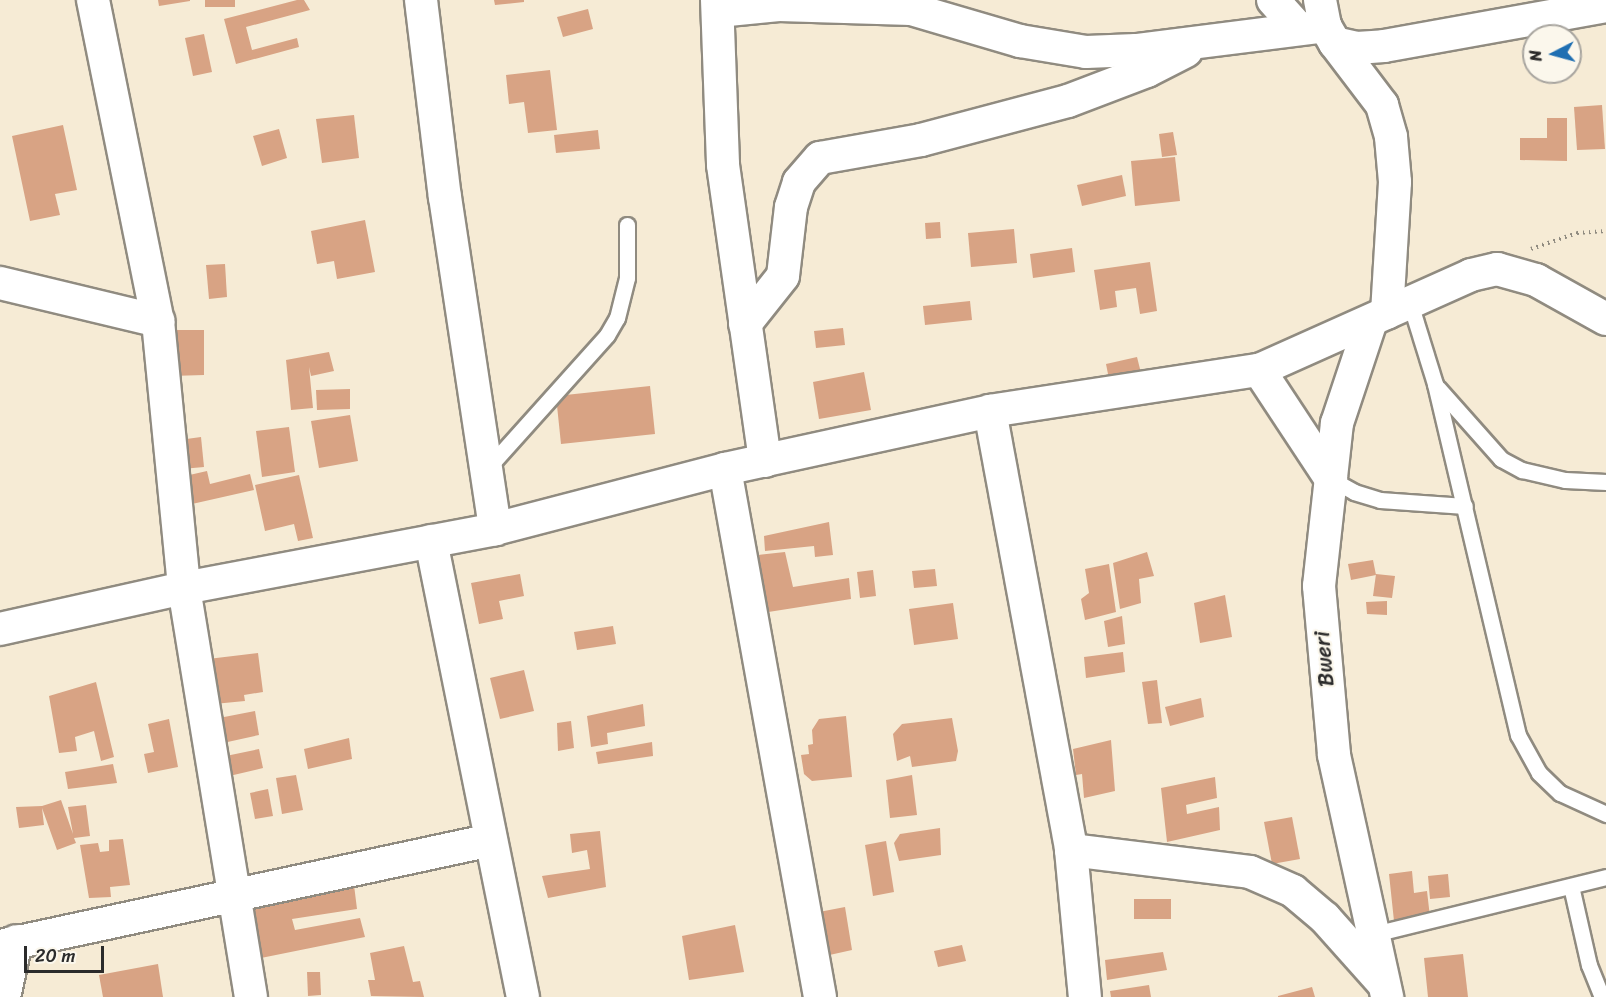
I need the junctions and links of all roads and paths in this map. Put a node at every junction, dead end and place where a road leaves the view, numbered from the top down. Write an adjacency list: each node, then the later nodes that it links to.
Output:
1 (93, 0): 14 (street)
2 (421, 0): 21 (street)
3 (1273, 0): 6 (street, Bweri)
4 (718, 5): 7 (street); 15 (street)
5 (1606, 6): 6 (street)
6 (1319, 24): 7 (street); 12 (street, Bweri)
7 (1204, 41): 15 (street)
8 (627, 225): 21 (lane)
9 (1606, 231): 10 (path)
10 (1497, 269): 12 (street); 13 (street)
11 (0, 282): 14 (street)
12 (1389, 312): 16 (street); 17 (lane); 22 (street, Bweri)
13 (1606, 319)
14 (158, 321): 27 (street)
15 (746, 324): 19 (street)
16 (1259, 370): 18 (street); 22 (street)
17 (1435, 384): 23 (lane); 24 (lane)
18 (990, 411): 19 (street); 31 (street)
19 (765, 460): 20 (street)
20 (725, 469): 25 (street); 41 (street)
21 (486, 470): 25 (street)
22 (1331, 479): 24 (lane); 35 (street, Bweri)
23 (1606, 482)
24 (1465, 506): 29 (lane)
25 (495, 529): 26 (street)
26 (431, 541): 27 (street); 30 (street)
27 (184, 588): 28 (street); 34 (street)
28 (0, 629)
29 (1606, 813)
30 (491, 840): 34 (street); 40 (street)
31 (1071, 850): 37 (street); 42 (street)
32 (1606, 877): 33 (lane)
33 (1571, 886): 35 (lane); 43 (lane)
34 (236, 897): 36 (street); 39 (street)
35 (1374, 934): 37 (street, Bweri)
36 (8, 943): 38 (street)
37 (1386, 991)
38 (4, 997)
39 (251, 997)
40 (523, 997)
41 (820, 997)
42 (1085, 997)
43 (1602, 997)

